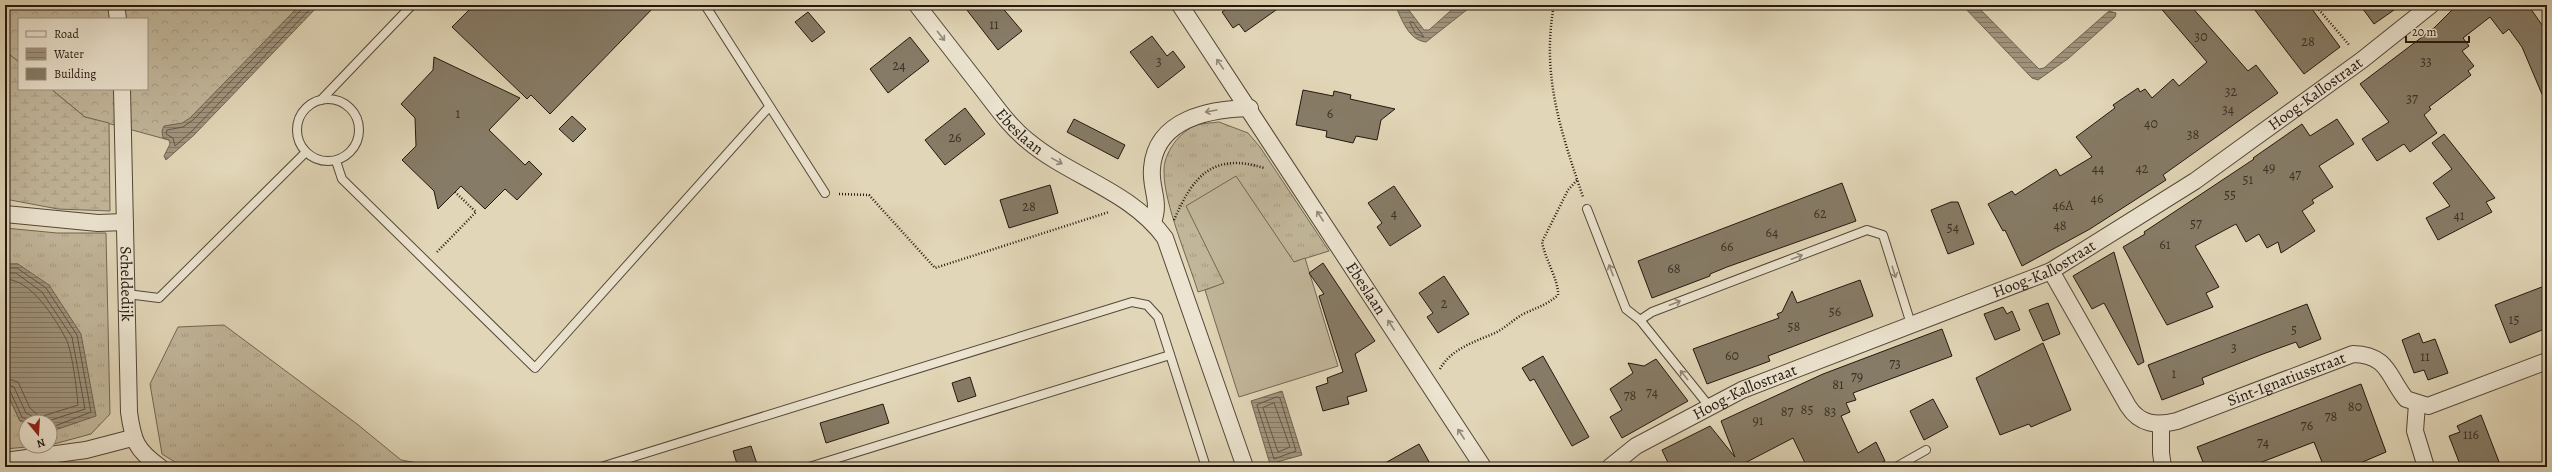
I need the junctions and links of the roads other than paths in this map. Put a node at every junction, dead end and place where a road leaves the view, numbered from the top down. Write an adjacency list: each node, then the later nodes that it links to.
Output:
1 (116, 5): 7 (street)
2 (412, 5): 9 (lane)
3 (704, 5): 10 (lane)
4 (917, 5): 18 (street, Ebeslaan, one-way to 18)
5 (1180, 5): 11 (street, Ebeslaan, one-way to 5)
6 (2431, 5): 19 (street, Hoog-Kallostraat)
7 (118, 18)
8 (122, 90): 17 (street, Scheldedijk)
9 (321, 100): 12 (lane); 13 (lane)
10 (769, 107): 13 (lane); 14 (lane)
11 (1250, 108): 18 (street, one-way to 18); 37 (street, Ebeslaan, one-way to 11)
12 (306, 152): 13 (lane); 20 (lane)
13 (336, 161)
14 (825, 193)
15 (1587, 209): 21 (lane, one-way to 15)
16 (5, 214): 17 (street)
17 (125, 222): 20 (street, Scheldedijk)
18 (1153, 222): 36 (street, Ebeslaan)
19 (2052, 271): 22 (street, Hoog-Kallostraat); 27 (street)
20 (127, 294): 28 (street, Scheldedijk)
21 (1640, 320): 22 (lane, one-way to 22); 26 (lane, one-way to 21)
22 (1911, 324): 26 (street, Hoog-Kallostraat)
23 (1170, 355): 33 (lane); 34 (lane); 35 (lane)
24 (2547, 361): 25 (street)
25 (2417, 404): 27 (street, Sint-Ignatiusstraat); 40 (street)
26 (1709, 406): 31 (street, Hoog-Kallostraat)
27 (2161, 425): 39 (street)
28 (132, 438): 30 (street); 32 (street)
29 (1926, 450): 38 (lane)
30 (5, 461)
31 (1616, 465)
32 (160, 467)
33 (601, 467)
34 (808, 467)
35 (1206, 467)
36 (1245, 467)
37 (1483, 467)
38 (1896, 467)
39 (2163, 467)
40 (2426, 467)

